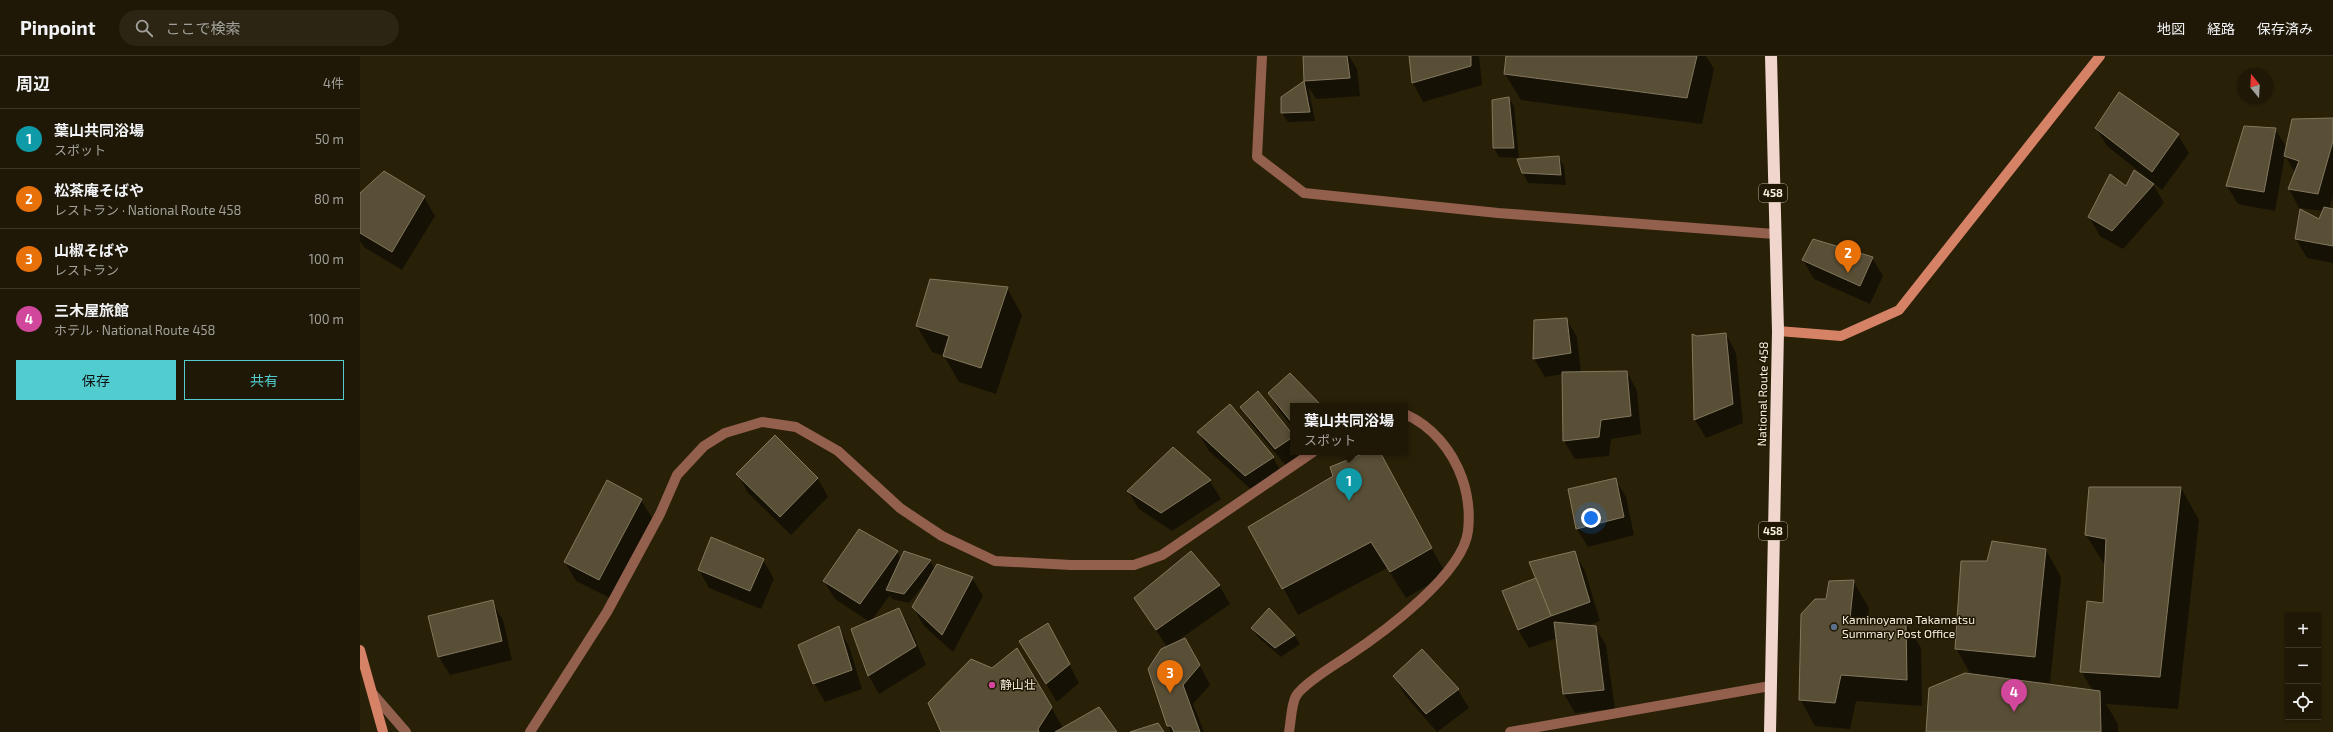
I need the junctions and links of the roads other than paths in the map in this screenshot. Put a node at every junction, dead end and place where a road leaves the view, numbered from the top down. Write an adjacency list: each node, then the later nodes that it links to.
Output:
1 (1262, 56): 4 (street)
2 (1771, 56): 4 (highway, National Route 458 / 458)
3 (2100, 56): 5 (street)
4 (1774, 234): 5 (highway, National Route 458 / 458)
5 (1778, 330): 9 (highway, National Route 458 / 458)
6 (1408, 416): 14 (street)
7 (1309, 455): 13 (street)
8 (360, 650): 10 (street)
9 (1770, 686): 15 (street); 16 (highway, National Route 458 / 458)
10 (373, 694): 11 (street); 12 (street)
11 (383, 732)
12 (406, 732)
13 (530, 732)
14 (1289, 732)
15 (1510, 732)
16 (1770, 732)

